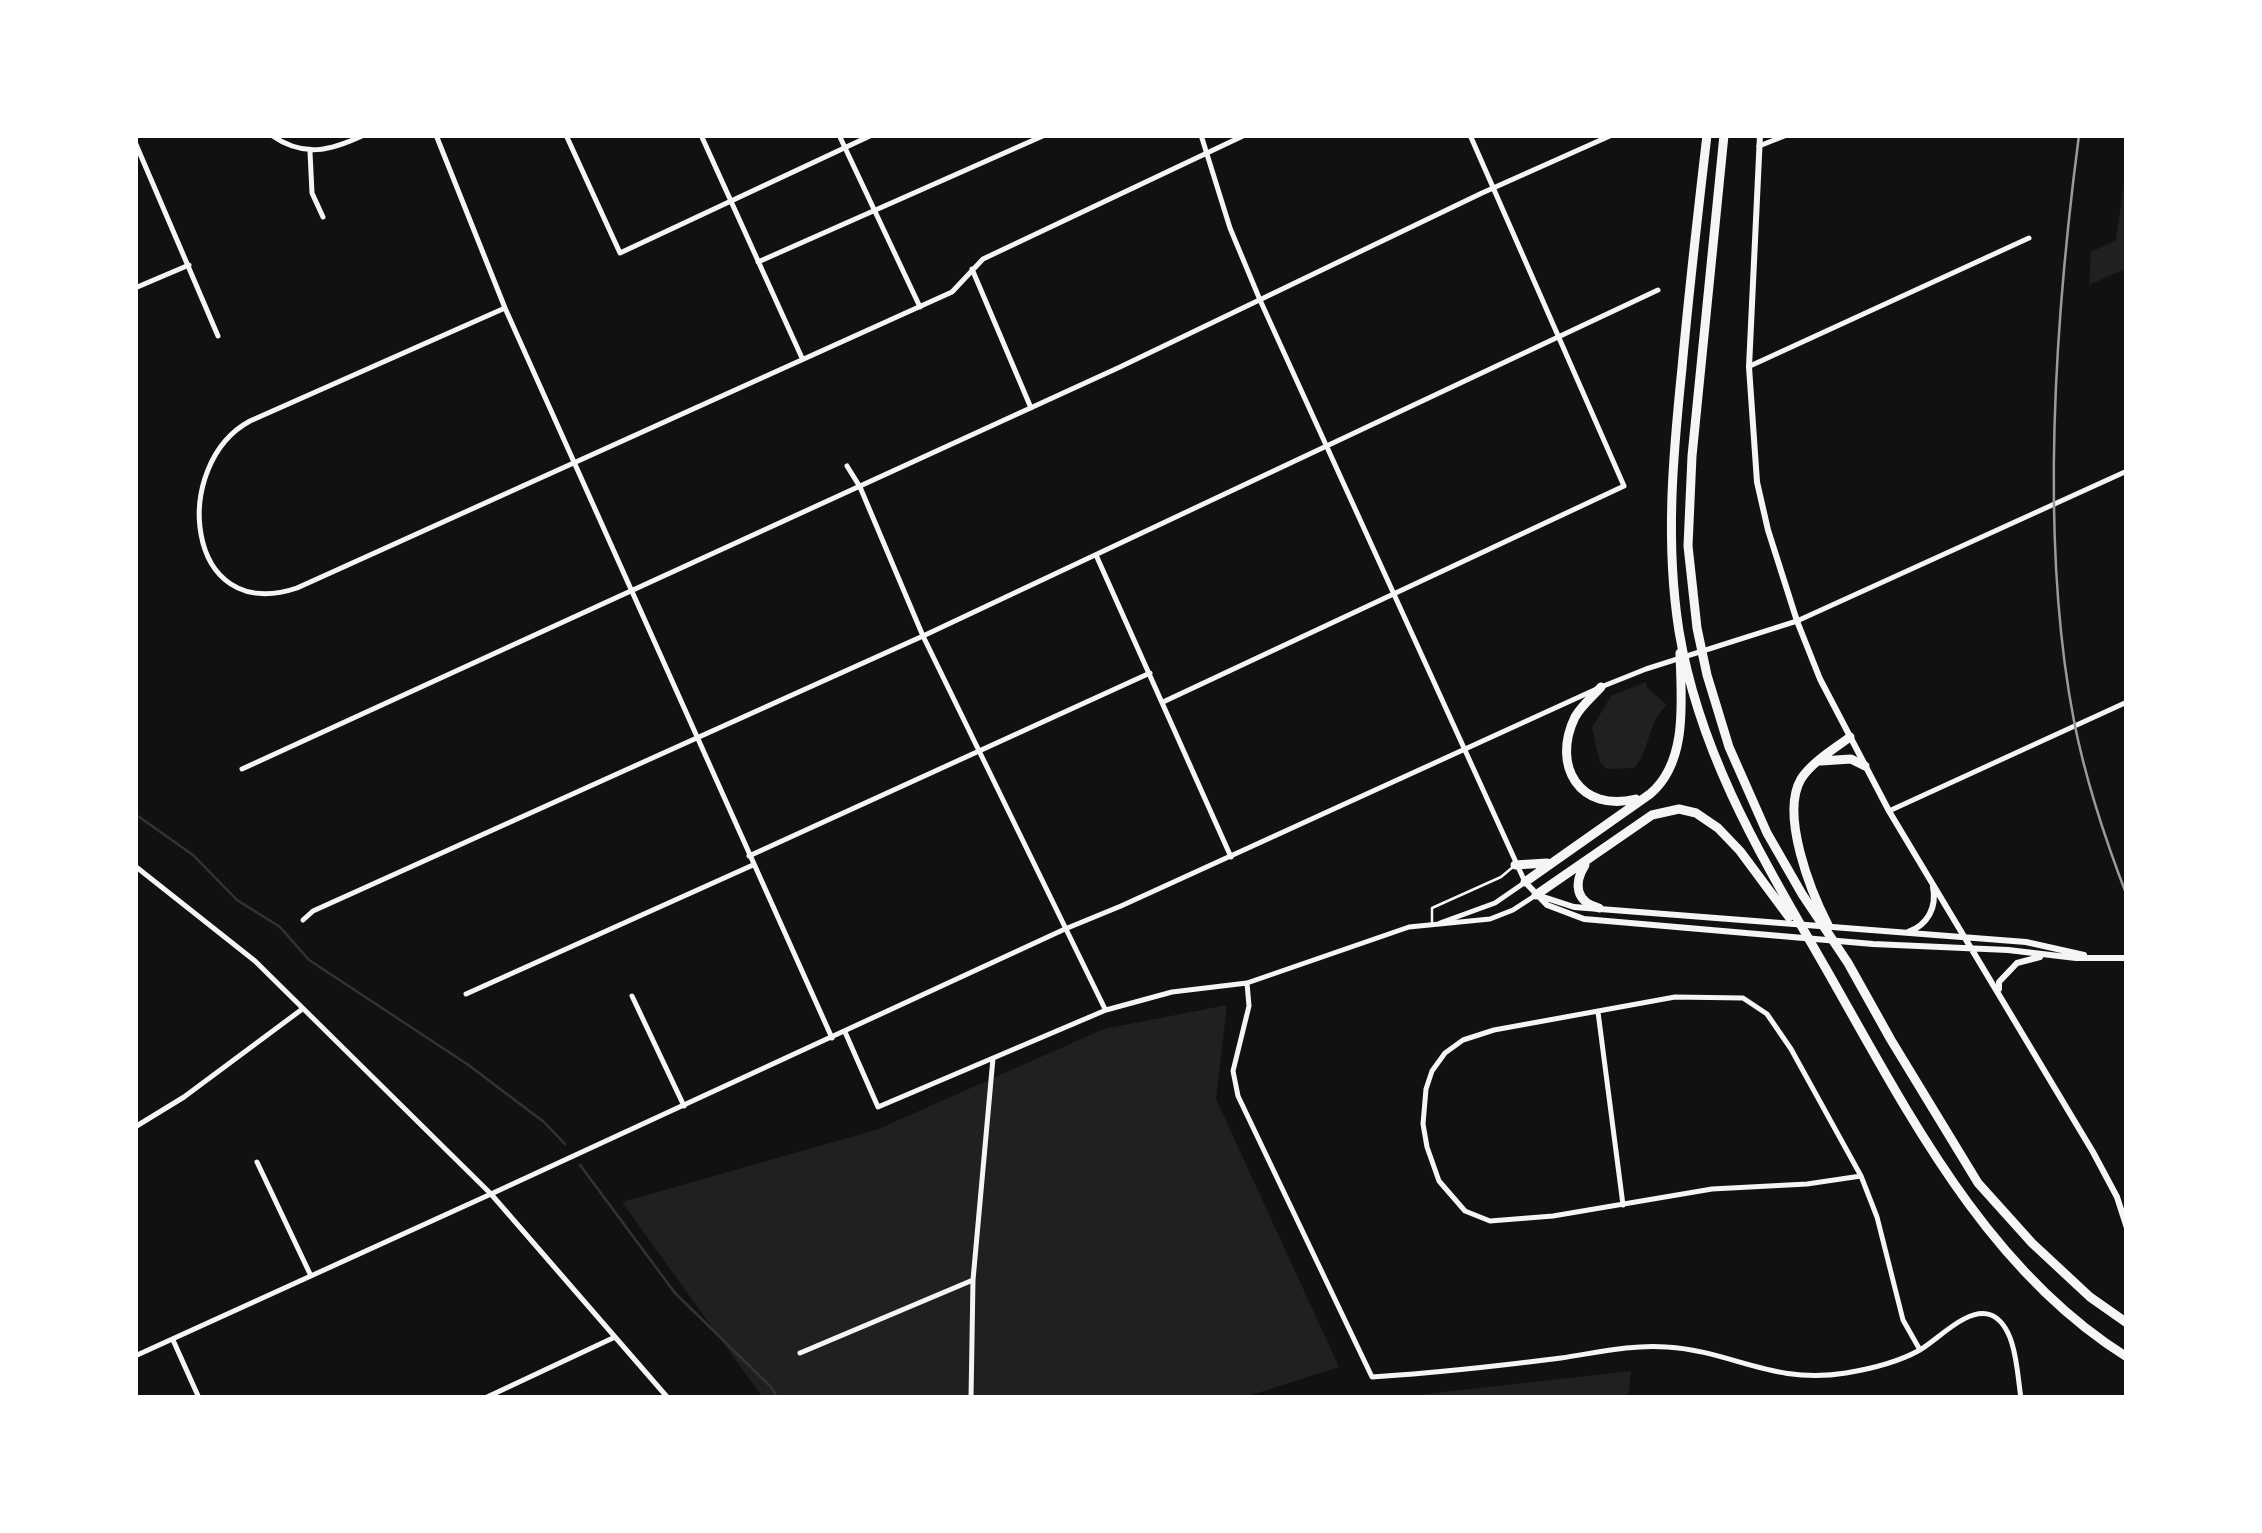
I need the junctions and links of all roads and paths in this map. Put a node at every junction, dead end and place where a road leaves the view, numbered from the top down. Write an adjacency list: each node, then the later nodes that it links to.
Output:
1 (271, 135): 20 (street)
2 (364, 135): 20 (street)
3 (436, 135): 34 (street)
4 (566, 135): 23 (street)
5 (701, 135): 23 (street)
6 (839, 135): 19 (street)
7 (872, 135): 19 (street)
8 (1045, 135): 24 (street)
9 (1200, 135): 21 (street)
10 (1245, 135): 21 (street)
11 (1470, 135): 22 (street)
12 (1612, 135): 22 (street)
13 (1707, 135): 51 (highway)
14 (1724, 135): 75 (highway)
15 (1760, 135): 18 (main road)
16 (1788, 135): 18 (street)
17 (135, 142): 28 (street)
18 (1758, 146): 38 (main road)
19 (844, 148): 23 (street); 24 (street)
20 (310, 152): 25 (street)
21 (1208, 152): 29 (street); 32 (street)
22 (1492, 189): 32 (street); 36 (street)
23 (730, 200): 27 (street)
24 (874, 212): 27 (street); 33 (street)
25 (323, 217)
26 (2029, 238): 38 (street)
27 (758, 262): 37 (street)
28 (189, 265): 30 (street); 35 (street)
29 (972, 269): 33 (street); 39 (street)
30 (135, 288)
31 (1658, 290): 36 (street)
32 (1260, 300): 39 (street); 40 (street)
33 (920, 307): 37 (street)
34 (505, 308): 41 (street); 41 (street)
35 (218, 336)
36 (1557, 336): 40 (street); 47 (street)
37 (802, 358): 41 (street)
38 (1749, 367): 48 (main road)
39 (1031, 408): 44 (street)
40 (1323, 445): 45 (street); 47 (street)
41 (574, 462): 46 (street)
42 (847, 466): 44 (street)
43 (2127, 471): 48 (street)
44 (860, 487): 46 (street); 49 (street)
45 (1096, 555): 49 (street); 50 (street)
46 (632, 592): 55 (street); 61 (street)
47 (1393, 594): 53 (street); 57 (street)
48 (1797, 620): 52 (street); 56 (main road)
49 (924, 636): 55 (street); 58 (street)
50 (1150, 673): 53 (street); 58 (street)
51 (1685, 683): 62 (highway); 73 (highway)
52 (1601, 687): 57 (street); 62 (highway)
53 (1163, 702): 66 (street)
54 (2127, 702): 63 (street)
55 (697, 737): 65 (street); 77 (street)
56 (1850, 737): 59 (highway); 60 (main road)
57 (1462, 749): 66 (street); 69 (street)
58 (980, 752): 65 (street); 79 (street)
59 (1818, 762): 60 (highway); 75 (highway)
60 (1866, 766): 63 (main road)
61 (242, 769)
62 (1643, 798): 64 (highway)
63 (1890, 811): 71 (main road)
64 (1563, 855): 69 (highway); 72 (highway)
65 (749, 856): 68 (street)
66 (1231, 857): 79 (street)
67 (1589, 860): 73 (highway); 74 (highway); 76 (highway)
68 (753, 865): 87 (street); 94 (street)
69 (1515, 865): 72 (street); 78 (lane)
70 (135, 866): 90 (street)
71 (1932, 881): 80 (main road); 81 (main road)
72 (1525, 882): 74 (main road); 78 (street)
73 (1776, 893): 111 (highway)
74 (1536, 895): 76 (main road); 78 (street); 82 (main road)
75 (1808, 895): 105 (highway)
76 (1599, 908): 80 (main road)
77 (303, 920)
78 (1432, 925): 86 (street)
79 (1064, 929): 91 (street); 93 (street)
80 (1896, 933): 81 (main road)
81 (1967, 939): 82 (main road); 84 (main road)
82 (1972, 948): 83 (main road); 89 (main road)
83 (2051, 956): 84 (main road); 89 (main road)
84 (2091, 956): 85 (main road)
85 (2127, 958)
86 (1247, 984): 91 (street); 108 (street)
87 (466, 994)
88 (632, 996): 96 (street)
89 (2006, 1004): 102 (main road)
90 (301, 1010): 97 (street); 100 (street)
91 (1106, 1010): 95 (street)
92 (1598, 1012): 99 (street); 101 (street); 101 (street)
93 (846, 1032): 94 (street); 95 (street)
94 (832, 1038): 96 (street)
95 (994, 1058): 104 (street)
96 (684, 1106): 100 (street)
97 (135, 1127)
98 (257, 1162): 103 (street)
99 (1861, 1176): 101 (street); 108 (street)
100 (490, 1194): 103 (street); 106 (street)
101 (1624, 1205)
102 (2127, 1228)
103 (311, 1276): 107 (street)
104 (972, 1280): 109 (street); 115 (street)
105 (2127, 1323)
106 (615, 1337): 113 (street); 114 (street)
107 (173, 1340): 110 (street); 112 (street)
108 (1920, 1350): 116 (street)
109 (800, 1353)
110 (135, 1356)
111 (2127, 1357)
112 (199, 1398)
113 (484, 1398)
114 (668, 1398)
115 (971, 1398)
116 (2021, 1398)

